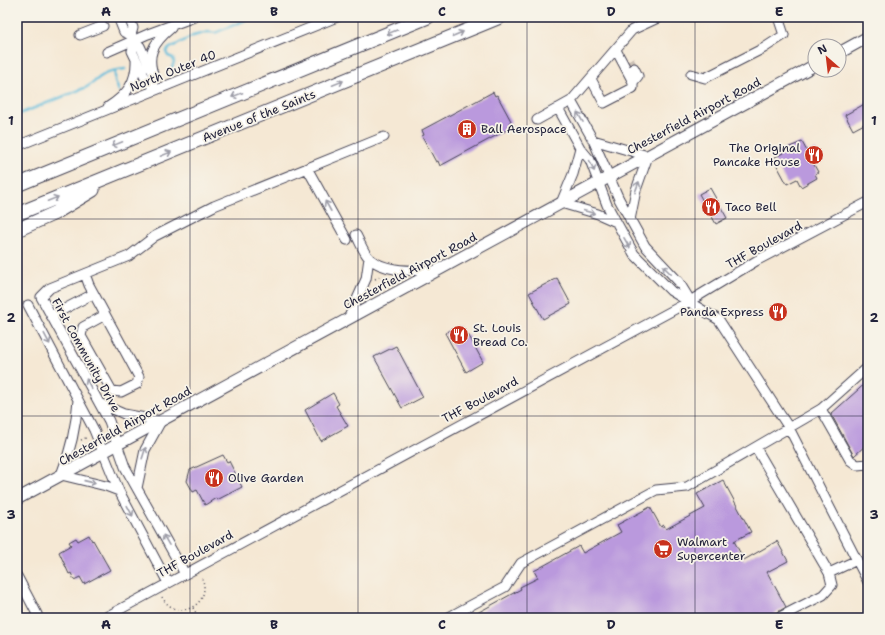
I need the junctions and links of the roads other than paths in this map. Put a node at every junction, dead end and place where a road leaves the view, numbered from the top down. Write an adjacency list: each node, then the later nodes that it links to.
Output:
1 (118, 17): 13 (street)
2 (129, 17): 13 (street)
3 (194, 17): 9 (street)
4 (337, 17): 23 (street, North Outer 40)
5 (428, 17): 35 (highway, one-way to 35)
6 (500, 17): 33 (highway, Avenue of the Saints, one-way to 6)
7 (660, 17): 17 (street)
8 (778, 17): 20 (street)
9 (175, 24): 13 (street); 18 (street)
10 (103, 26): 11 (street)
11 (80, 35)
12 (868, 37): 14 (main road)
13 (133, 39): 15 (street); 16 (street); 18 (street)
14 (847, 49)
15 (107, 52)
16 (136, 59): 23 (street); 26 (street)
17 (625, 59): 21 (street); 22 (street); 22 (street)
18 (151, 69): 23 (street)
19 (807, 70): 32 (main road, Chesterfield Airport Road)
20 (691, 74)
21 (591, 79): 22 (street); 24 (street)
22 (633, 82)
23 (154, 88): 26 (street, North Outer 40)
24 (571, 101): 25 (street); 29 (street, one-way to 24)
25 (558, 108): 27 (street); 31 (street)
26 (88, 119): 30 (street, North Outer 40)
27 (537, 120)
28 (384, 137): 34 (street)
29 (593, 140): 32 (street); 36 (street)
30 (17, 146)
31 (580, 148): 38 (street, one-way to 38); 41 (street)
32 (648, 156): 36 (main road, Chesterfield Airport Road); 43 (street, one-way to 32)
33 (130, 168): 42 (highway, Avenue of the Saints, one-way to 33); 45 (highway)
34 (307, 168): 47 (street, one-way to 34); 50 (street)
35 (42, 175): 37 (highway); 39 (highway)
36 (610, 176): 38 (main road, Chesterfield Airport Road); 43 (street)
37 (17, 179)
38 (599, 182): 41 (main road, Chesterfield Airport Road); 44 (street)
39 (17, 185)
40 (868, 202): 52 (street, THF Boulevard)
41 (561, 203): 44 (street, one-way to 44); 49 (main road, Chesterfield Airport Road)
42 (17, 214)
43 (630, 220): 52 (street, one-way to 43)
44 (616, 222): 52 (street, one-way to 52)
45 (17, 230)
46 (356, 235): 48 (street)
47 (347, 240)
48 (369, 258): 49 (street); 56 (street)
49 (437, 271): 56 (main road, Chesterfield Airport Road)
50 (84, 274): 51 (street); 55 (street, First Community Drive)
51 (93, 294): 54 (street); 55 (street)
52 (690, 301): 64 (street); 74 (street, THF Boulevard)
53 (28, 305): 60 (street, one-way to 60)
54 (105, 315): 57 (street); 57 (street)
55 (51, 316): 58 (street, First Community Drive)
56 (348, 319): 63 (main road, Chesterfield Airport Road)
57 (82, 338): 58 (street)
58 (67, 345): 61 (street, First Community Drive, one-way to 58)
59 (868, 367): 62 (street)
60 (78, 400): 67 (street); 69 (street)
61 (98, 403): 63 (street); 65 (street, First Community Drive)
62 (821, 409): 64 (street); 68 (street)
63 (161, 421): 65 (main road, Chesterfield Airport Road); 70 (street, one-way to 63)
64 (789, 428): 66 (street); 73 (street)
65 (117, 445): 67 (main road, Chesterfield Airport Road); 70 (street, First Community Drive)
66 (756, 448): 75 (street); 81 (street)
67 (102, 451): 69 (main road, Chesterfield Airport Road); 71 (street)
68 (868, 464)
69 (61, 475): 71 (street, one-way to 71); 72 (main road, Chesterfield Airport Road)
70 (137, 488): 74 (street, First Community Drive, one-way to 70)
71 (119, 491): 78 (street, one-way to 78)
72 (17, 499)
73 (857, 560): 75 (street); 77 (street)
74 (185, 574): 78 (street, THF Boulevard)
75 (829, 574): 82 (street)
76 (17, 576): 79 (street)
77 (868, 582)
78 (168, 583): 80 (street, THF Boulevard)
79 (34, 618)
80 (104, 618)
81 (447, 618)
82 (778, 618)

